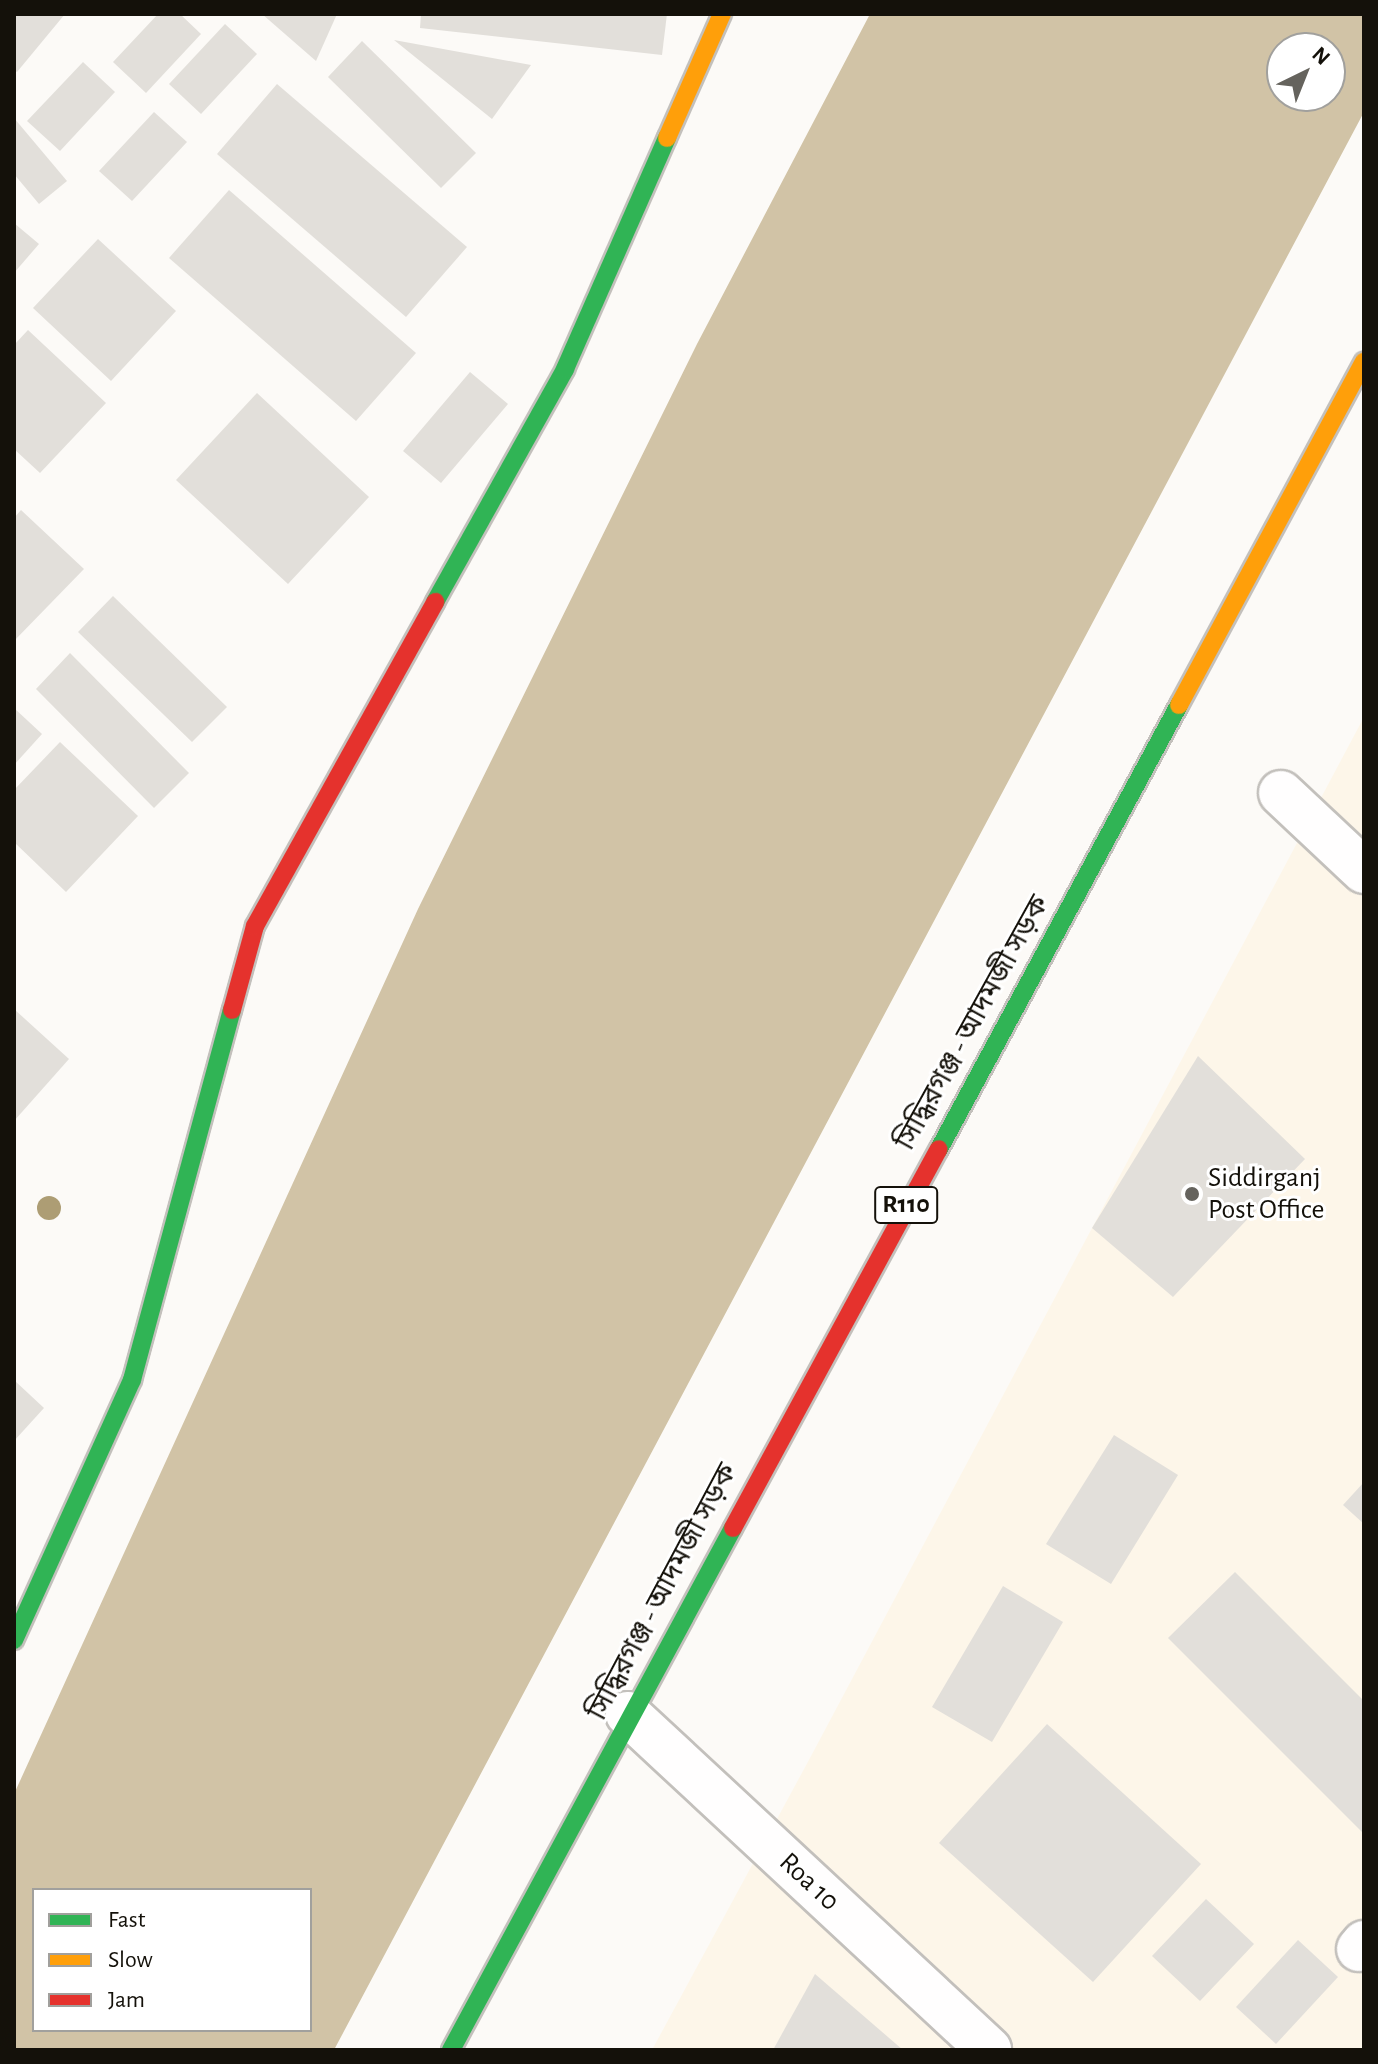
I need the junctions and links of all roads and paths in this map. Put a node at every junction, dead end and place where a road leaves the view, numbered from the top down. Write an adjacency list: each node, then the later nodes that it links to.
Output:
1 (722, 14): 5 (main road)
2 (1364, 362): 6 (main road, সিদ্ধিরগঞ্জ - আদমজী সড়ক / R110)
3 (1281, 793): 4 (street)
4 (1364, 871)
5 (14, 1640)
6 (628, 1714): 7 (main road, সিদ্ধিরগঞ্জ - আদমজী সড়ক / R110); 8 (street, Roa 10)
7 (451, 2050)
8 (989, 2050)

